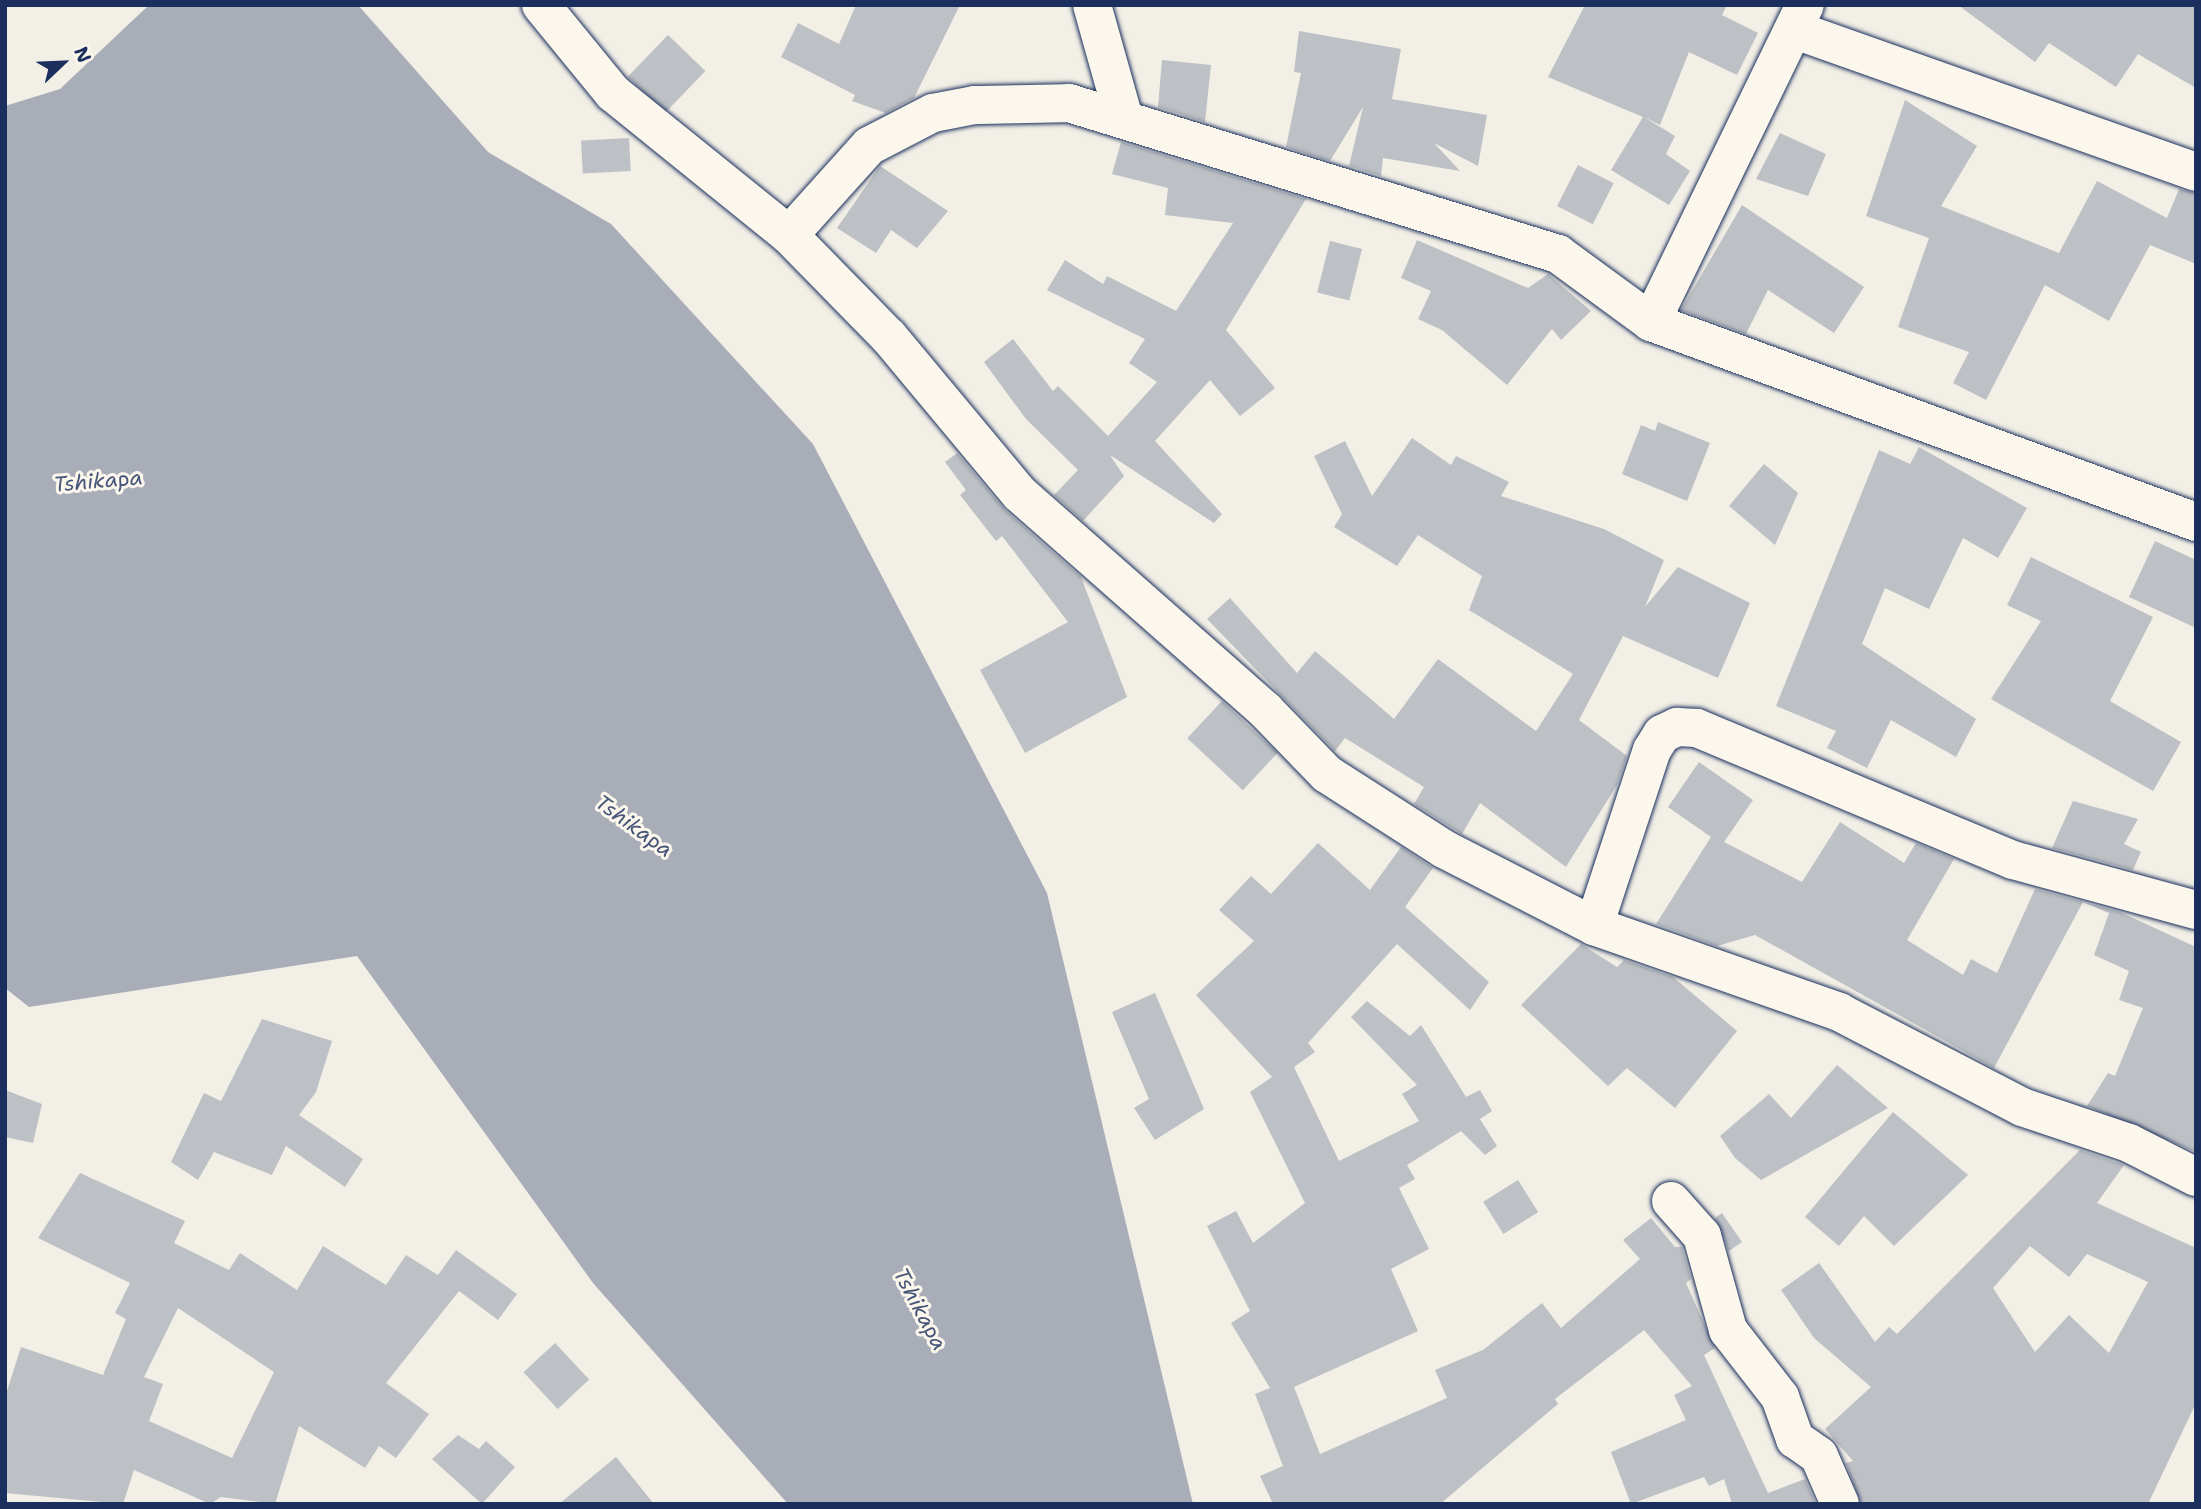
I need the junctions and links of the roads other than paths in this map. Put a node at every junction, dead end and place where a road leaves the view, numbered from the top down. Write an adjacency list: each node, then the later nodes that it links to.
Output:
1 (541, 5): 6 (street)
2 (1092, 5): 4 (street)
3 (1800, 18): 5 (street); 7 (street)
4 (1124, 118): 6 (street); 7 (street)
5 (2196, 173)
6 (789, 235): 10 (street)
7 (1651, 322): 8 (street)
8 (2196, 522)
9 (2196, 910): 10 (street)
10 (1594, 926): 11 (street)
11 (2196, 1177)
12 (1671, 1201): 13 (street)
13 (1840, 1504)

